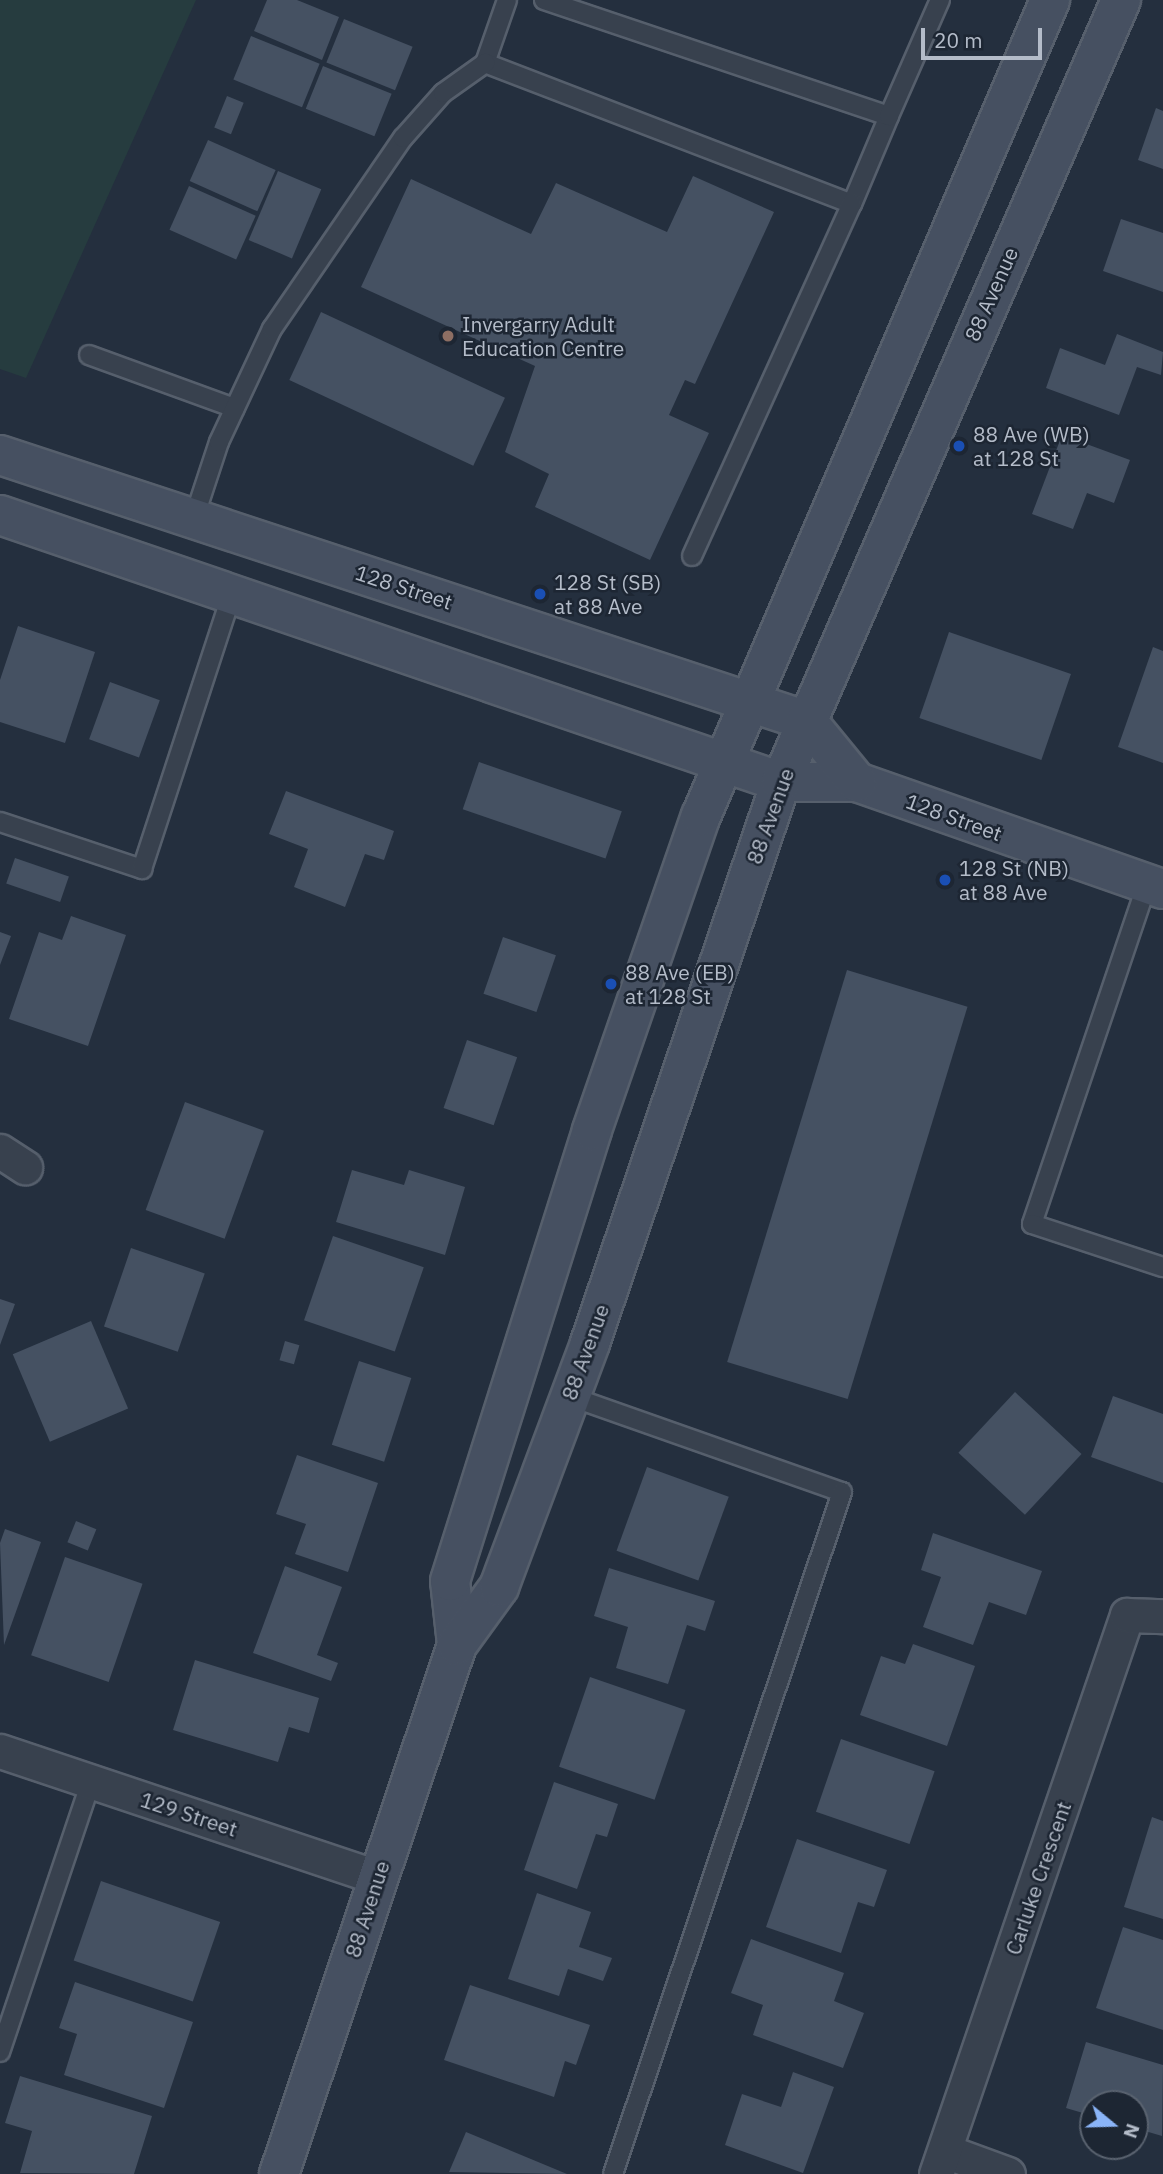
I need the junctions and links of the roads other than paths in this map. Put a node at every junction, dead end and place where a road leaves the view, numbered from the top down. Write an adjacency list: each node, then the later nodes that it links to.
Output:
1 (507, 0): 6 (lane)
2 (544, 0): 7 (lane)
3 (940, 0): 7 (lane)
4 (1050, 0): 16 (main road, 88 Avenue)
5 (1121, 0): 17 (main road, 88 Avenue)
6 (485, 63): 8 (lane); 10 (lane)
7 (889, 116): 8 (lane)
8 (852, 204): 14 (lane)
9 (89, 355): 10 (lane)
10 (235, 408): 13 (lane)
11 (0, 455): 13 (main road, 128 Street)
12 (0, 515): 15 (main road)
13 (194, 519): 16 (main road, 128 Street)
14 (692, 556)
15 (232, 594): 18 (main road); 21 (lane)
16 (748, 701): 17 (main road, 128 Street); 18 (main road, 88 Avenue)
17 (807, 721): 19 (main road, 88 Avenue); 20 (main road)
18 (723, 761): 19 (main road, 128 Street); 26 (main road, 88 Avenue)
19 (781, 782): 20 (main road, 128 Street); 24 (main road, 88 Avenue)
20 (857, 782): 22 (main road, 128 Street)
21 (0, 821)
22 (1155, 886): 23 (lane)
23 (1163, 1267)
24 (569, 1396): 26 (main road, 88 Avenue); 33 (lane)
25 (1163, 1616): 31 (street, Carluke Crescent)
26 (457, 1645): 29 (main road, 88 Avenue)
27 (0, 1751): 28 (street, 129 Street)
28 (91, 1782): 29 (street, 129 Street); 30 (lane)
29 (377, 1877): 32 (main road, 88 Avenue)
30 (0, 2052)
31 (940, 2162): 34 (street)
32 (279, 2174)
33 (613, 2174)
34 (1008, 2174)

